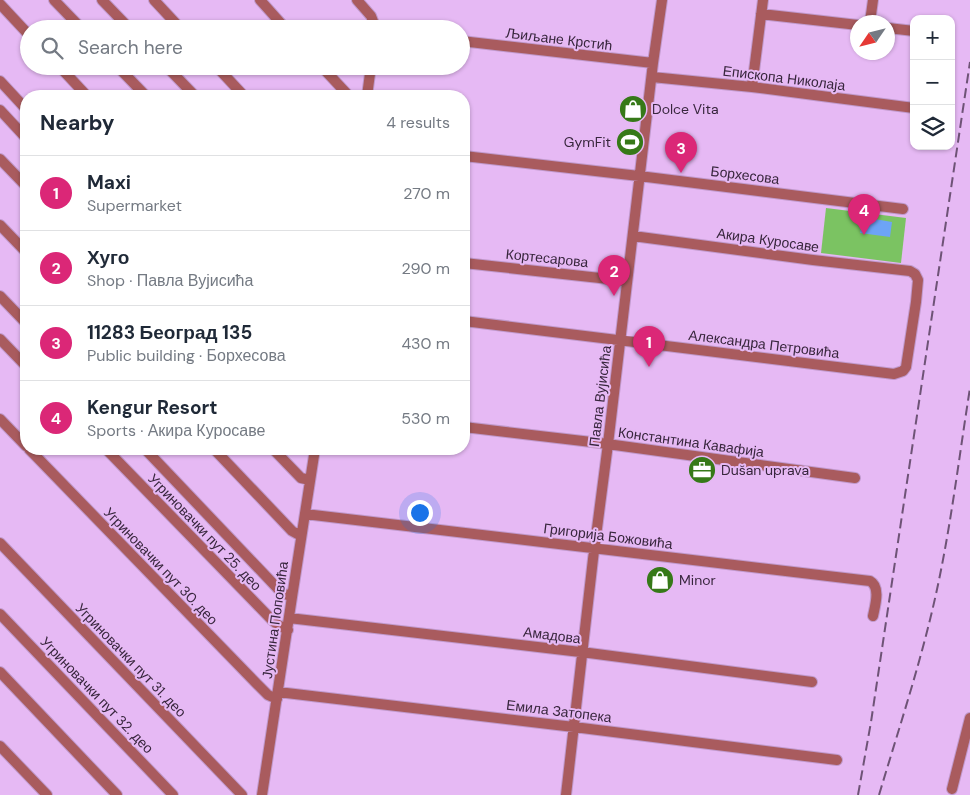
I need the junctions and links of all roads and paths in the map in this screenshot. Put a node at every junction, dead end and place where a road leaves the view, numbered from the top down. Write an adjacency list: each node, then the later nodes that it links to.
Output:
1 (54, 0): 12 (street)
2 (102, 0): 13 (street)
3 (154, 0): 14 (street)
4 (260, 0): 15 (street)
5 (356, 0): 16 (street)
6 (662, 0): 22 (street, Павла Вујисића)
7 (763, 0): 10 (street)
8 (873, 0): 11 (street)
9 (0, 4): 18 (street)
10 (761, 14): 17 (street); 31 (street)
11 (871, 15)
12 (73, 20)
13 (121, 20)
14 (173, 20)
15 (278, 20)
16 (372, 20)
17 (850, 24)
18 (20, 25)
19 (895, 29): 20 (street)
20 (910, 31)
21 (470, 42): 22 (street, Љиљане Крстић)
22 (653, 63): 29 (street, Павла Вујисића)
23 (67, 75): 32 (street)
24 (126, 75): 33 (street)
25 (175, 75): 34 (street)
26 (224, 75): 35 (street)
27 (329, 75): 36 (street)
28 (370, 75): 37 (street)
29 (652, 77): 31 (street, Епископа Николаја); 44 (street, Павла Вујисића)
30 (0, 81): 38 (street)
31 (752, 88): 39 (street, Епископа Николаја)
32 (81, 90)
33 (140, 90)
34 (189, 90)
35 (238, 90)
36 (343, 90)
37 (368, 90)
38 (20, 103)
39 (910, 108)
40 (0, 110): 41 (street)
41 (20, 132)
42 (470, 157): 44 (street, Борхесова)
43 (0, 159): 45 (street)
44 (639, 176): 46 (street, Борхесова); 48 (street, Павла Вујисића)
45 (20, 180)
46 (903, 209)
47 (0, 225): 49 (street)
48 (633, 236): 51 (street, Акира Куросаве); 52 (street, Павла Вујисића)
49 (20, 246)
50 (470, 264): 52 (street, Кортесарова)
51 (901, 269): 57 (street, Александра Петровића)
52 (627, 281): 57 (street, Павла Вујисића)
53 (0, 296): 54 (street)
54 (20, 317)
55 (470, 322): 57 (street, Александра Петровића)
56 (0, 339): 58 (street)
57 (620, 340): 62 (street, Павла Вујисића)
58 (20, 360)
59 (0, 419): 61 (street, Угриновачки пут 30. део)
60 (470, 428): 62 (street, Константина Кавафија)
61 (20, 440)
62 (608, 444): 69 (street, Константина Кавафија); 74 (street, Павла Вујисића)
63 (34, 455): 83 (street, Угриновачки пут 30. део)
64 (112, 455): 79 (street, Угриновачки пут 25. део)
65 (151, 455): 75 (street)
66 (220, 455): 72 (street)
67 (279, 455): 70 (street)
68 (314, 455): 70 (street, Јустина Поповића)
69 (855, 478)
70 (310, 480): 71 (street, Јустина Поповића)
71 (305, 514): 72 (street, Јустина Поповића); 74 (street, Григорија Божовића)
72 (301, 536): 75 (street, Јустина Поповића)
73 (0, 543): 92 (street, Угриновачки пут 31. део)
74 (595, 548): 77 (street, Григорија Божовића); 80 (street, Павла Вујисића)
75 (292, 597): 78 (street, Јустина Поповића)
76 (0, 614): 91 (street, Угриновачки пут 32. део)
77 (873, 616)
78 (289, 618): 79 (street, Јустина Поповића); 80 (street, Амадова)
79 (288, 630): 83 (street, Јустина Поповића)
80 (583, 653): 82 (street, Амадова); 85 (street, Павла Вујисића)
81 (0, 672): 90 (street)
82 (812, 682)
83 (277, 696): 85 (street, Емила Затопека); 93 (street, Јустина Поповића)
84 (970, 718): 88 (street)
85 (574, 727): 87 (street, Емила Затопека); 94 (street, Павла Вујисића)
86 (0, 746): 89 (street)
87 (836, 760)
88 (952, 788)
89 (47, 795)
90 (117, 795)
91 (174, 795)
92 (242, 795)
93 (262, 795)
94 (566, 795)

